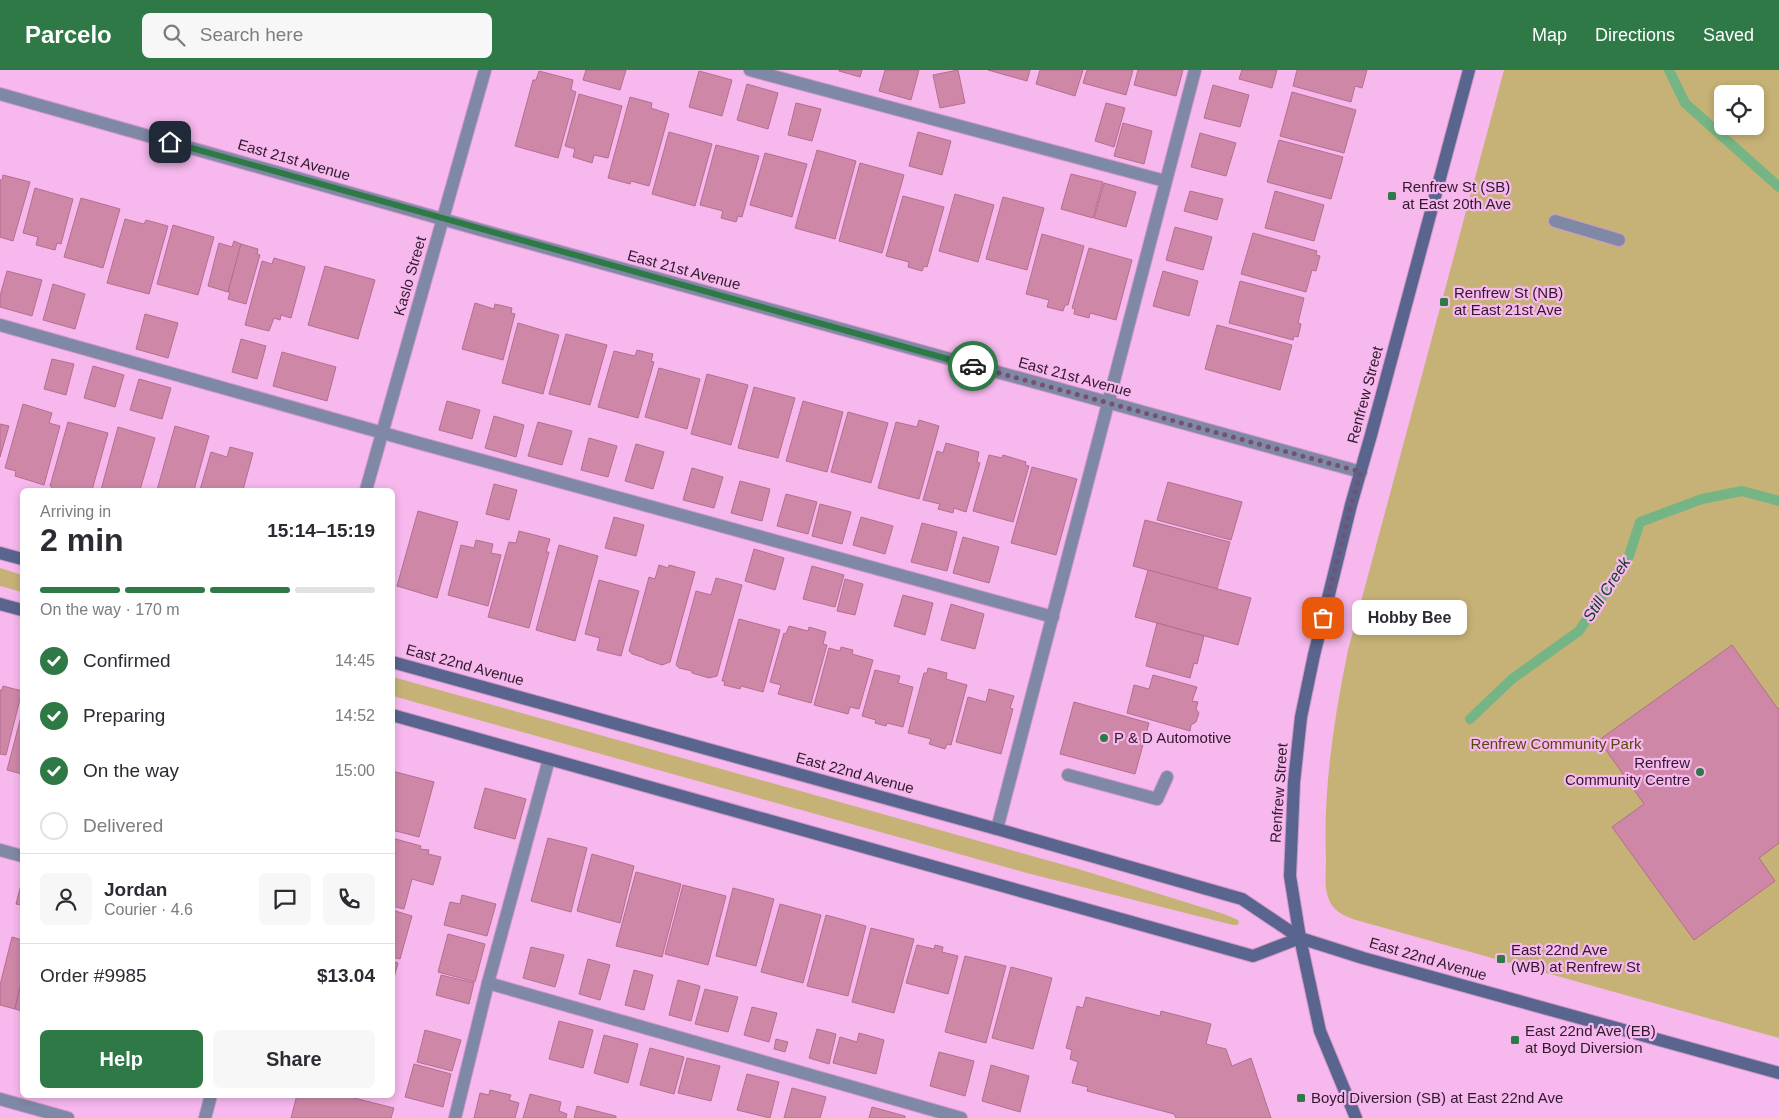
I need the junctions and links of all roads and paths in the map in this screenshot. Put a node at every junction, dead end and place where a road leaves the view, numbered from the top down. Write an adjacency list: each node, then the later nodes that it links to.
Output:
1 (485, 70): 7 (street, Kaslo Street)
2 (750, 70): 6 (street)
3 (1195, 70): 6 (street)
4 (1469, 70): 13 (street, Renfrew Street)
5 (0, 94): 7 (street, East 21st Avenue)
6 (1165, 181): 11 (street)
7 (444, 219): 11 (street, East 21st Avenue); 12 (street, Kaslo Street)
8 (1555, 221): 9 (street)
9 (1619, 240)
10 (0, 325): 12 (street)
11 (1108, 404): 13 (street, East 21st Avenue); 19 (street)
12 (383, 433): 14 (street, Kaslo Street); 19 (street)
13 (1361, 472): 28 (street, Renfrew Street)
14 (367, 488)
15 (0, 553): 16 (street)
16 (20, 558)
17 (0, 604): 18 (street)
18 (20, 609)
19 (1053, 617): 25 (street)
20 (395, 663): 25 (street, East 22nd Avenue)
21 (395, 716): 22 (street)
22 (549, 759): 28 (street); 29 (street)
23 (1068, 775): 24 (street)
24 (1168, 777)
25 (997, 829): 28 (street, East 22nd Avenue)
26 (0, 850): 27 (street)
27 (20, 855)
28 (1300, 938): 30 (street, East 22nd Avenue); 37 (street, Renfrew Street)
29 (488, 984): 35 (street); 36 (street)
30 (1779, 1073)
31 (210, 1098): 34 (street)
32 (0, 1099): 33 (street)
33 (68, 1118)
34 (205, 1118)
35 (455, 1118)
36 (961, 1118)
37 (1356, 1118)

